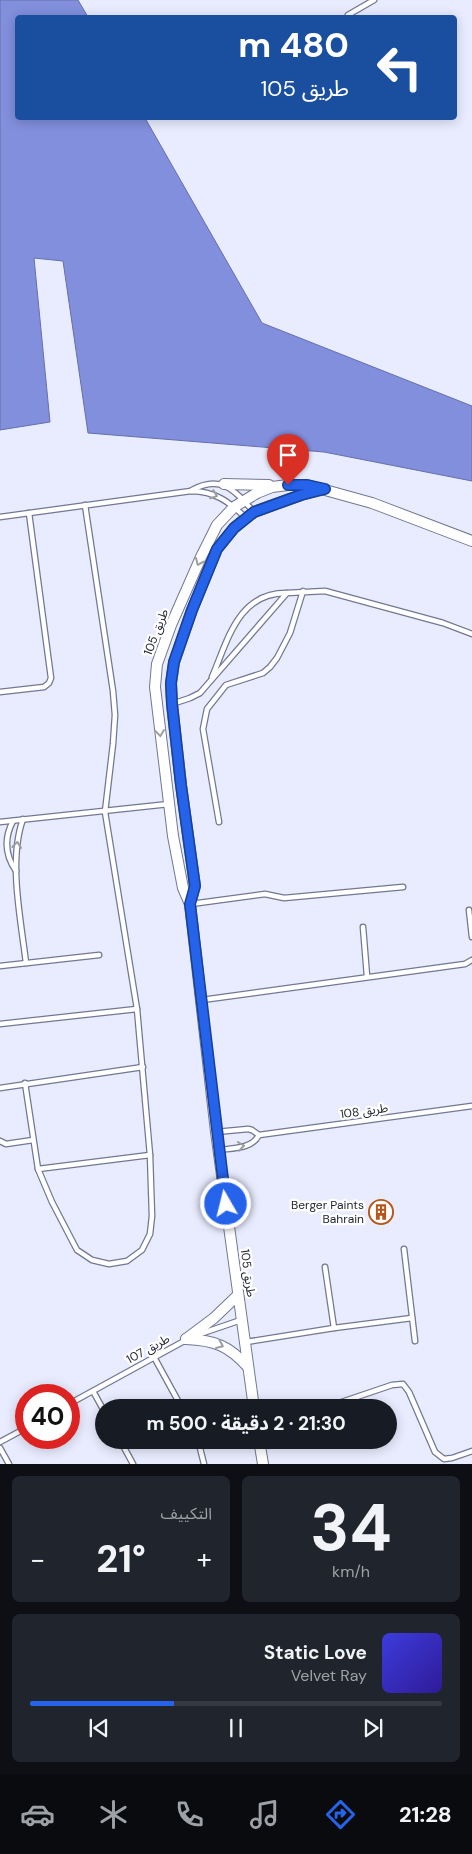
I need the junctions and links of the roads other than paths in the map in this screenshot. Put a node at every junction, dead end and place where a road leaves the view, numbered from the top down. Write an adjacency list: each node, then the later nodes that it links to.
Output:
1 (374, 0): 2 (lane)
2 (348, 15)
3 (224, 484): 4 (street); 6 (lane); 7 (lane)
4 (288, 485): 5 (street, طريق 105); 7 (street, طريق 105)
5 (325, 489): 11 (street, طريق 105); 13 (street, طريق 105)
6 (191, 491): 8 (lane); 9 (lane, one-way to 9)
7 (243, 500): 9 (street, طريق 105); 11 (lane)
8 (85, 506): 10 (lane); 24 (lane)
9 (234, 507): 11 (lane); 20 (street, طريق 105, one-way to 20)
10 (29, 513): 12 (lane); 18 (lane)
11 (250, 515): 19 (street, طريق 105)
12 (0, 516)
13 (472, 541)
14 (303, 591): 15 (lane); 16 (lane); 28 (lane)
15 (287, 592): 17 (lane); 17 (lane)
16 (472, 634)
17 (209, 683): 19 (lane)
18 (0, 692)
19 (172, 704): 20 (street); 21 (street, طريق 105)
20 (157, 706): 22 (street, طريق 105, one-way to 22)
21 (181, 785): 22 (street); 31 (street, طريق 105)
22 (167, 787): 23 (street, طريق 105)
23 (169, 804): 24 (lane); 31 (street, طريق 105)
24 (104, 812): 25 (lane); 41 (lane)
25 (23, 820): 26 (lane); 29 (lane, one-way to 25)
26 (13, 821): 27 (lane); 29 (lane)
27 (0, 822)
28 (219, 822)
29 (16, 872): 37 (lane)
30 (403, 887): 31 (lane)
31 (190, 904): 40 (street, طريق 105)
32 (469, 910): 34 (lane)
33 (363, 927): 39 (lane)
34 (472, 937)
35 (99, 955): 37 (lane)
36 (472, 960): 39 (lane)
37 (26, 963): 38 (lane)
38 (0, 966)
39 (367, 976): 40 (lane)
40 (201, 1000): 47 (street, طريق 105)
41 (137, 1009): 42 (lane); 43 (lane)
42 (0, 1024)
43 (143, 1067): 44 (lane); 52 (lane)
44 (25, 1083): 45 (lane); 49 (lane)
45 (0, 1088)
46 (472, 1106): 48 (lane, طريق 108)
47 (216, 1132): 48 (lane, طريق 108); 51 (street, طريق 105)
48 (259, 1135): 51 (lane, طريق 108, one-way to 48)
49 (33, 1140): 50 (lane); 53 (lane)
50 (0, 1142)
51 (219, 1150): 56 (street, طريق 105)
52 (150, 1154): 53 (lane); 53 (lane)
53 (38, 1169)
54 (404, 1249): 57 (lane)
55 (325, 1267): 59 (lane)
56 (238, 1295): 58 (street, طريق 105); 60 (street)
57 (412, 1318): 59 (lane); 61 (lane)
58 (241, 1320): 60 (lane, طريق 107); 62 (street, طريق 105)
59 (334, 1328): 62 (lane)
60 (186, 1340): 63 (lane, طريق 107); 64 (street, one-way to 64)
61 (415, 1341)
62 (244, 1342): 64 (street, طريق 105)
63 (154, 1357): 65 (lane, طريق 107); 68 (lane)
64 (248, 1367): 69 (street, طريق 105)
65 (93, 1391): 66 (lane, طريق 107); 67 (lane)
66 (80, 1398)
67 (97, 1399)
68 (177, 1399)
69 (253, 1399)
70 (351, 1399): 77 (lane)
71 (15, 1434): 72 (lane)
72 (0, 1442)
73 (0, 1448): 78 (lane)
74 (125, 1449): 79 (lane)
75 (200, 1449): 80 (lane)
76 (260, 1449): 81 (street)
77 (472, 1451)
78 (9, 1464)
79 (133, 1464)
80 (204, 1464)
81 (263, 1464)

